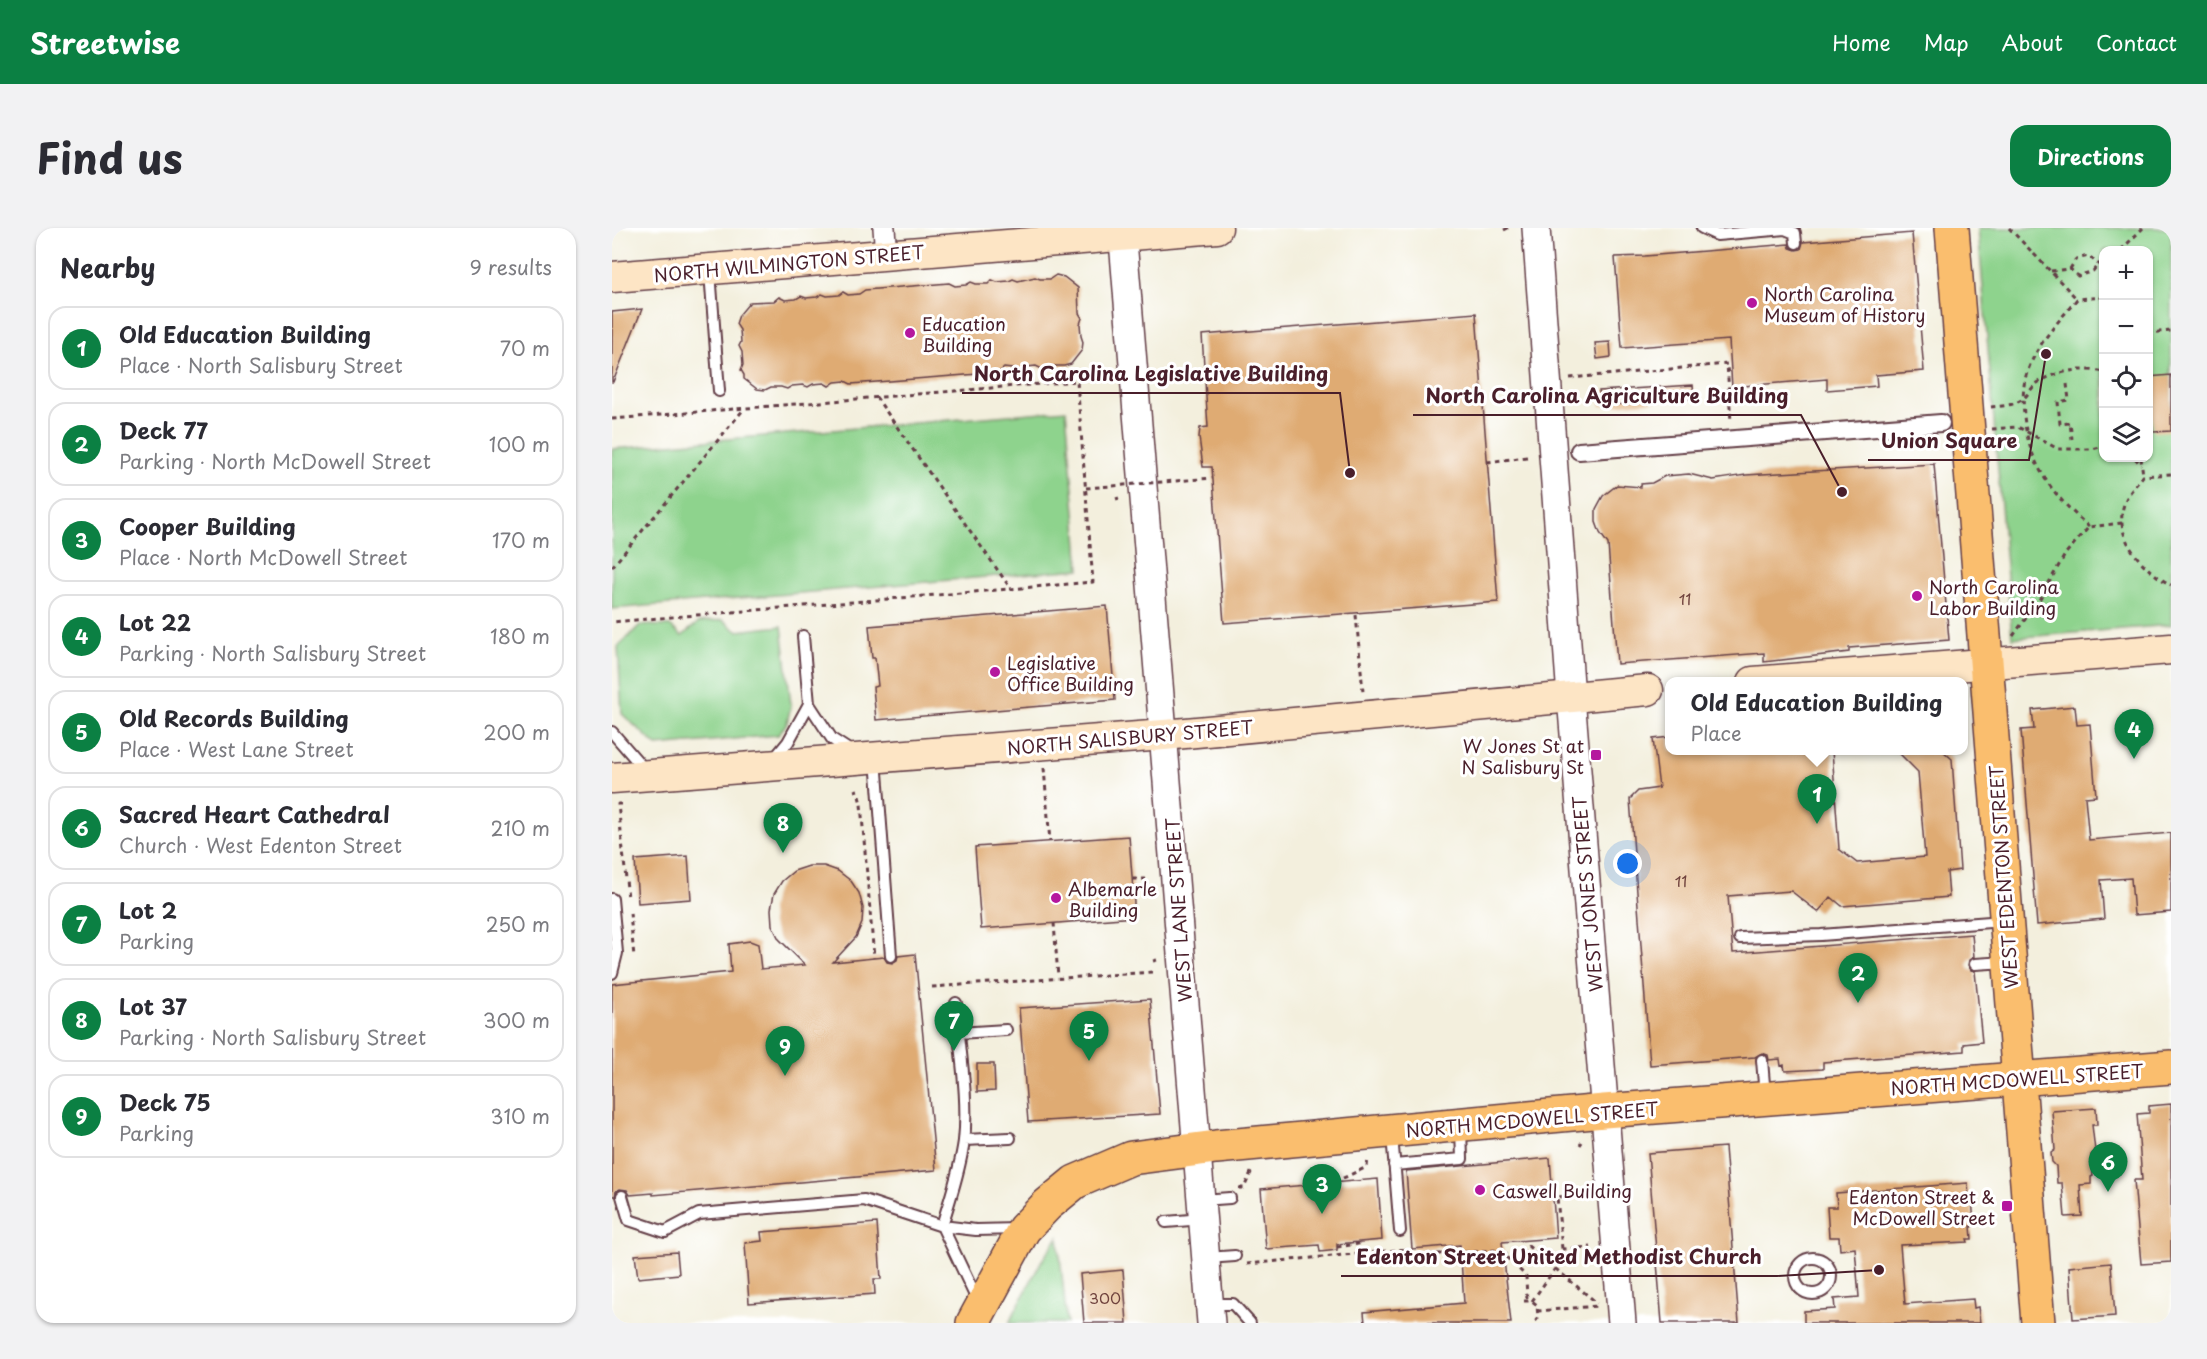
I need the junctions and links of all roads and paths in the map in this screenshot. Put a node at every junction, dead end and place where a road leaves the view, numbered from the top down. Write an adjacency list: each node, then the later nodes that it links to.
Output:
1 (1217, 228): 7 (main road, NORTH WILMINGTON STREET)
2 (1536, 228): 58 (street, WEST JONES STREET)
3 (1702, 228): 9 (lane)
4 (1952, 228): 29 (main road, WEST EDENTON STREET)
5 (2009, 228): 14 (path)
6 (2143, 228): 10 (path)
7 (1123, 232): 8 (main road, NORTH WILMINGTON STREET); 61 (street, WEST LANE STREET)
8 (885, 242): 12 (main road, NORTH WILMINGTON STREET)
9 (1796, 243)
10 (2125, 246)
11 (2098, 264): 13 (path); 13 (path)
12 (710, 269): 15 (main road, NORTH WILMINGTON STREET); 23 (lane)
13 (2070, 269): 14 (path)
14 (2051, 271): 17 (path)
15 (612, 277)
16 (2099, 297): 17 (path)
17 (2077, 299): 25 (path)
18 (2171, 331): 19 (path)
19 (2153, 333)
20 (2099, 371): 25 (path)
21 (1568, 378): 31 (path)
22 (2067, 384): 32 (path)
23 (718, 391)
24 (876, 397): 27 (path); 43 (path); 48 (path)
25 (2022, 399): 26 (path); 30 (path)
26 (1993, 406)
27 (745, 408): 28 (path); 46 (path)
28 (612, 419)
29 (1968, 427): 30 (path); 31 (street); 54 (main road, WEST EDENTON STREET)
30 (2025, 431): 33 (path); 45 (path)
31 (1732, 439): 34 (street)
32 (2072, 439)
33 (2099, 447)
34 (1579, 451)
35 (1527, 457): 36 (path)
36 (1487, 462)
37 (2138, 462): 39 (path)
38 (2141, 462): 39 (path)
39 (2142, 467): 41 (path)
40 (2171, 474): 41 (path)
41 (2143, 476): 44 (path)
42 (1213, 478): 43 (path, bridge)
43 (1086, 488): 48 (path)
44 (2122, 523): 45 (path); 47 (path)
45 (2089, 527): 51 (path)
46 (612, 567)
47 (2171, 585)
48 (1011, 589): 50 (path)
49 (1356, 615): 57 (path)
50 (612, 622)
51 (2014, 635)
52 (803, 636): 59 (lane)
53 (2171, 649): 54 (main road)
54 (1987, 664): 55 (main road); 74 (main road, WEST EDENTON STREET)
55 (1808, 677)
56 (1659, 689): 58 (main road, NORTH SALISBURY STREET)
57 (1363, 694)
58 (1571, 697): 61 (main road, NORTH SALISBURY STREET); 93 (street, WEST JONES STREET)
59 (809, 704): 62 (lane); 63 (lane)
60 (612, 732): 65 (lane)
61 (1164, 735): 62 (main road, NORTH SALISBURY STREET); 98 (street, WEST LANE STREET)
62 (869, 758): 63 (main road, NORTH SALISBURY STREET); 77 (lane)
63 (768, 766): 65 (main road, NORTH SALISBURY STREET)
64 (1044, 768): 68 (path)
65 (650, 775): 66 (main road, NORTH SALISBURY STREET)
66 (617, 791): 71 (path)
67 (859, 796): 79 (path)
68 (1050, 842)
69 (1132, 879): 70 (path)
70 (1146, 879)
71 (628, 898)
72 (612, 899): 83 (lane)
73 (629, 910): 78 (path)
74 (2007, 921): 76 (lane); 80 (main road, WEST EDENTON STREET)
75 (1054, 923): 84 (path)
76 (1740, 938)
77 (891, 956)
78 (634, 957)
79 (874, 958)
80 (2010, 962): 81 (lane); 91 (main road, WEST EDENTON STREET)
81 (1975, 964)
82 (1153, 972): 84 (path)
83 (612, 973)
84 (1058, 977): 85 (path)
85 (932, 987)
86 (956, 1003): 88 (lane)
87 (1005, 1029): 88 (lane)
88 (958, 1033): 97 (lane)
89 (1762, 1060): 92 (lane)
90 (2171, 1067): 91 (main road, NORTH MCDOWELL STREET)
91 (2019, 1078): 92 (main road, NORTH MCDOWELL STREET); 132 (main road, WEST EDENTON STREET)
92 (1765, 1098): 93 (main road, NORTH MCDOWELL STREET)
93 (1604, 1111): 94 (main road, NORTH MCDOWELL STREET); 131 (street, WEST JONES STREET)
94 (1460, 1125): 95 (main road, NORTH MCDOWELL STREET); 101 (lane)
95 (1392, 1132): 98 (main road, NORTH MCDOWELL STREET); 101 (lane)
96 (1010, 1138): 97 (lane)
97 (964, 1140): 109 (lane)
98 (1197, 1149): 107 (street, WEST LANE STREET); 110 (main road, NORTH MCDOWELL STREET)
99 (1368, 1157): 100 (path)
100 (1317, 1161)
101 (1394, 1165): 111 (lane)
102 (1254, 1166): 103 (path)
103 (1244, 1188)
104 (1586, 1195): 114 (path)
105 (622, 1196): 109 (lane)
106 (1230, 1198): 107 (lane)
107 (1202, 1210): 108 (lane); 120 (street, WEST LANE STREET)
108 (1166, 1222)
109 (942, 1227): 110 (lane); 128 (lane)
110 (1024, 1229): 128 (main road, NORTH MCDOWELL STREET)
111 (1400, 1231)
112 (1337, 1246): 116 (path)
113 (1591, 1247): 114 (path)
114 (1562, 1249): 122 (path)
115 (1329, 1251): 119 (path)
116 (1359, 1254): 117 (path); 119 (path)
117 (1503, 1254): 122 (path); 125 (path)
118 (1235, 1256): 120 (lane)
119 (1330, 1257): 121 (path)
120 (1206, 1258): 127 (street, WEST LANE STREET)
121 (1247, 1264)
122 (1557, 1269): 125 (path); 126 (path)
123 (1787, 1289): 124 (lane)
124 (1808, 1293): 124 (lane)
125 (1532, 1300): 126 (path)
126 (1538, 1311): 130 (path)
127 (1210, 1314): 129 (lane)
128 (977, 1315)
129 (1250, 1323)
130 (1536, 1323)
131 (1622, 1323)
132 (2038, 1323)

